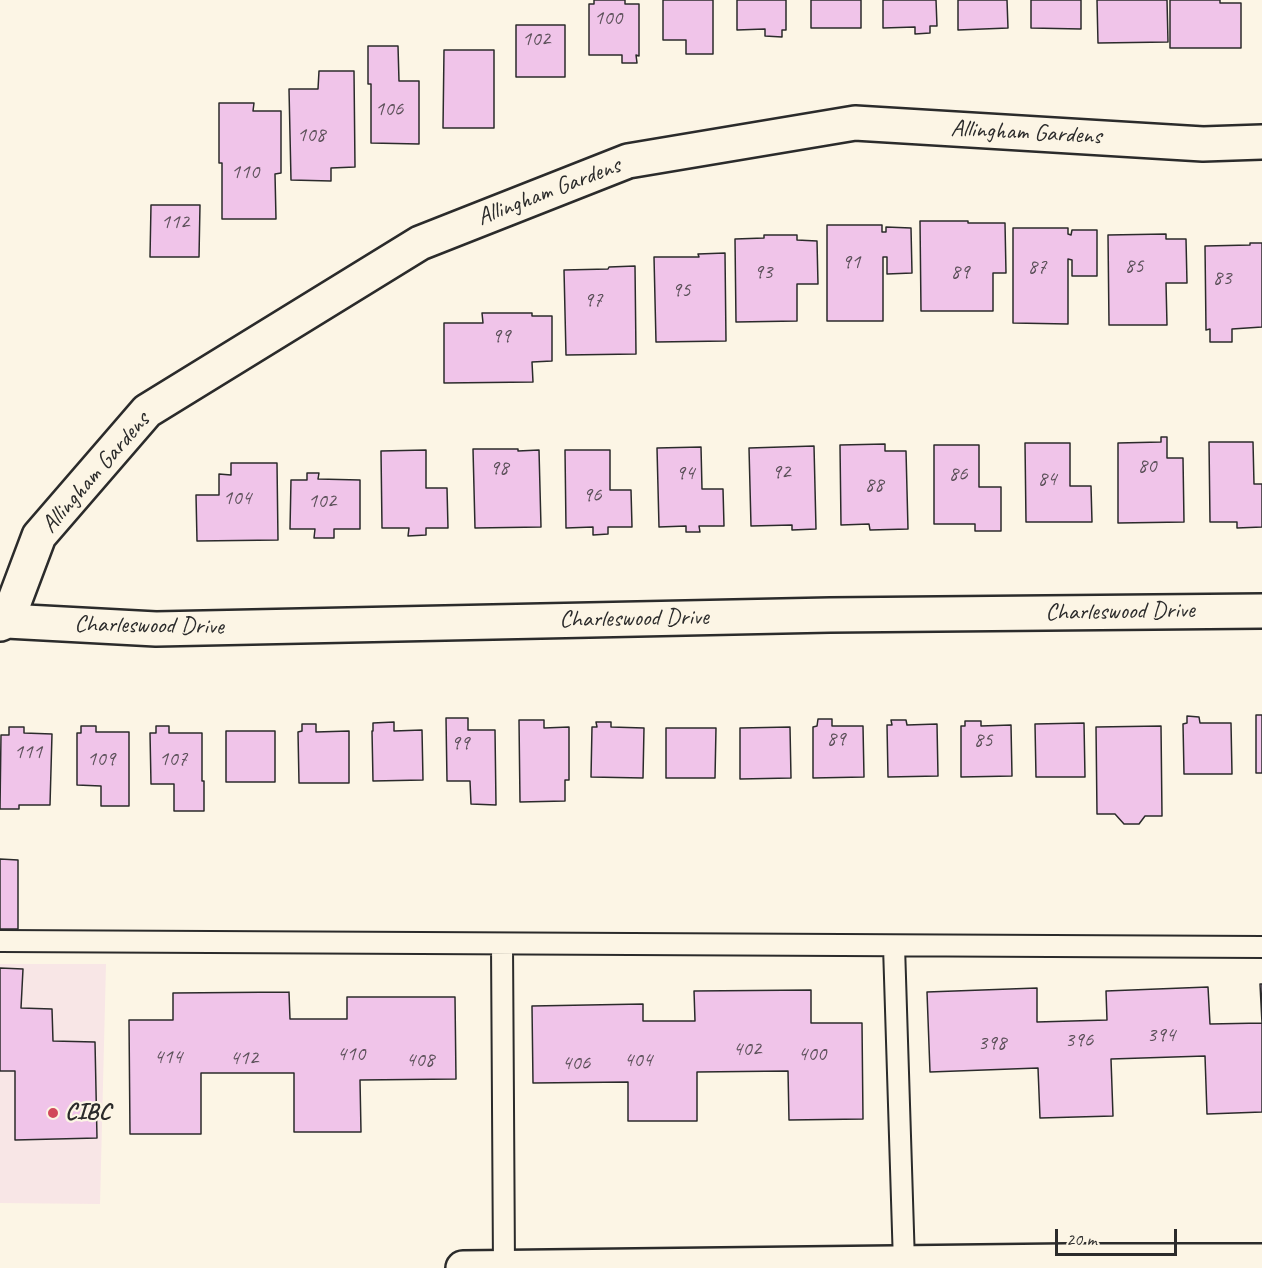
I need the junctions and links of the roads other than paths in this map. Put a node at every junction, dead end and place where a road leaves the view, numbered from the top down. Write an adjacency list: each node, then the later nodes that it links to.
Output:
1 (1262, 142): 3 (street, Allingham Gardens)
2 (1262, 611): 3 (street, Charleswood Drive)
3 (3, 623)
4 (0, 941): 5 (lane)
5 (502, 944): 6 (lane); 12 (lane)
6 (894, 946): 7 (lane); 9 (lane)
7 (1262, 947)
8 (1262, 1261): 10 (street)
9 (904, 1263): 10 (street); 11 (street)
10 (1066, 1264)
11 (827, 1266): 12 (street)
12 (504, 1267): 13 (street)
13 (463, 1268)

